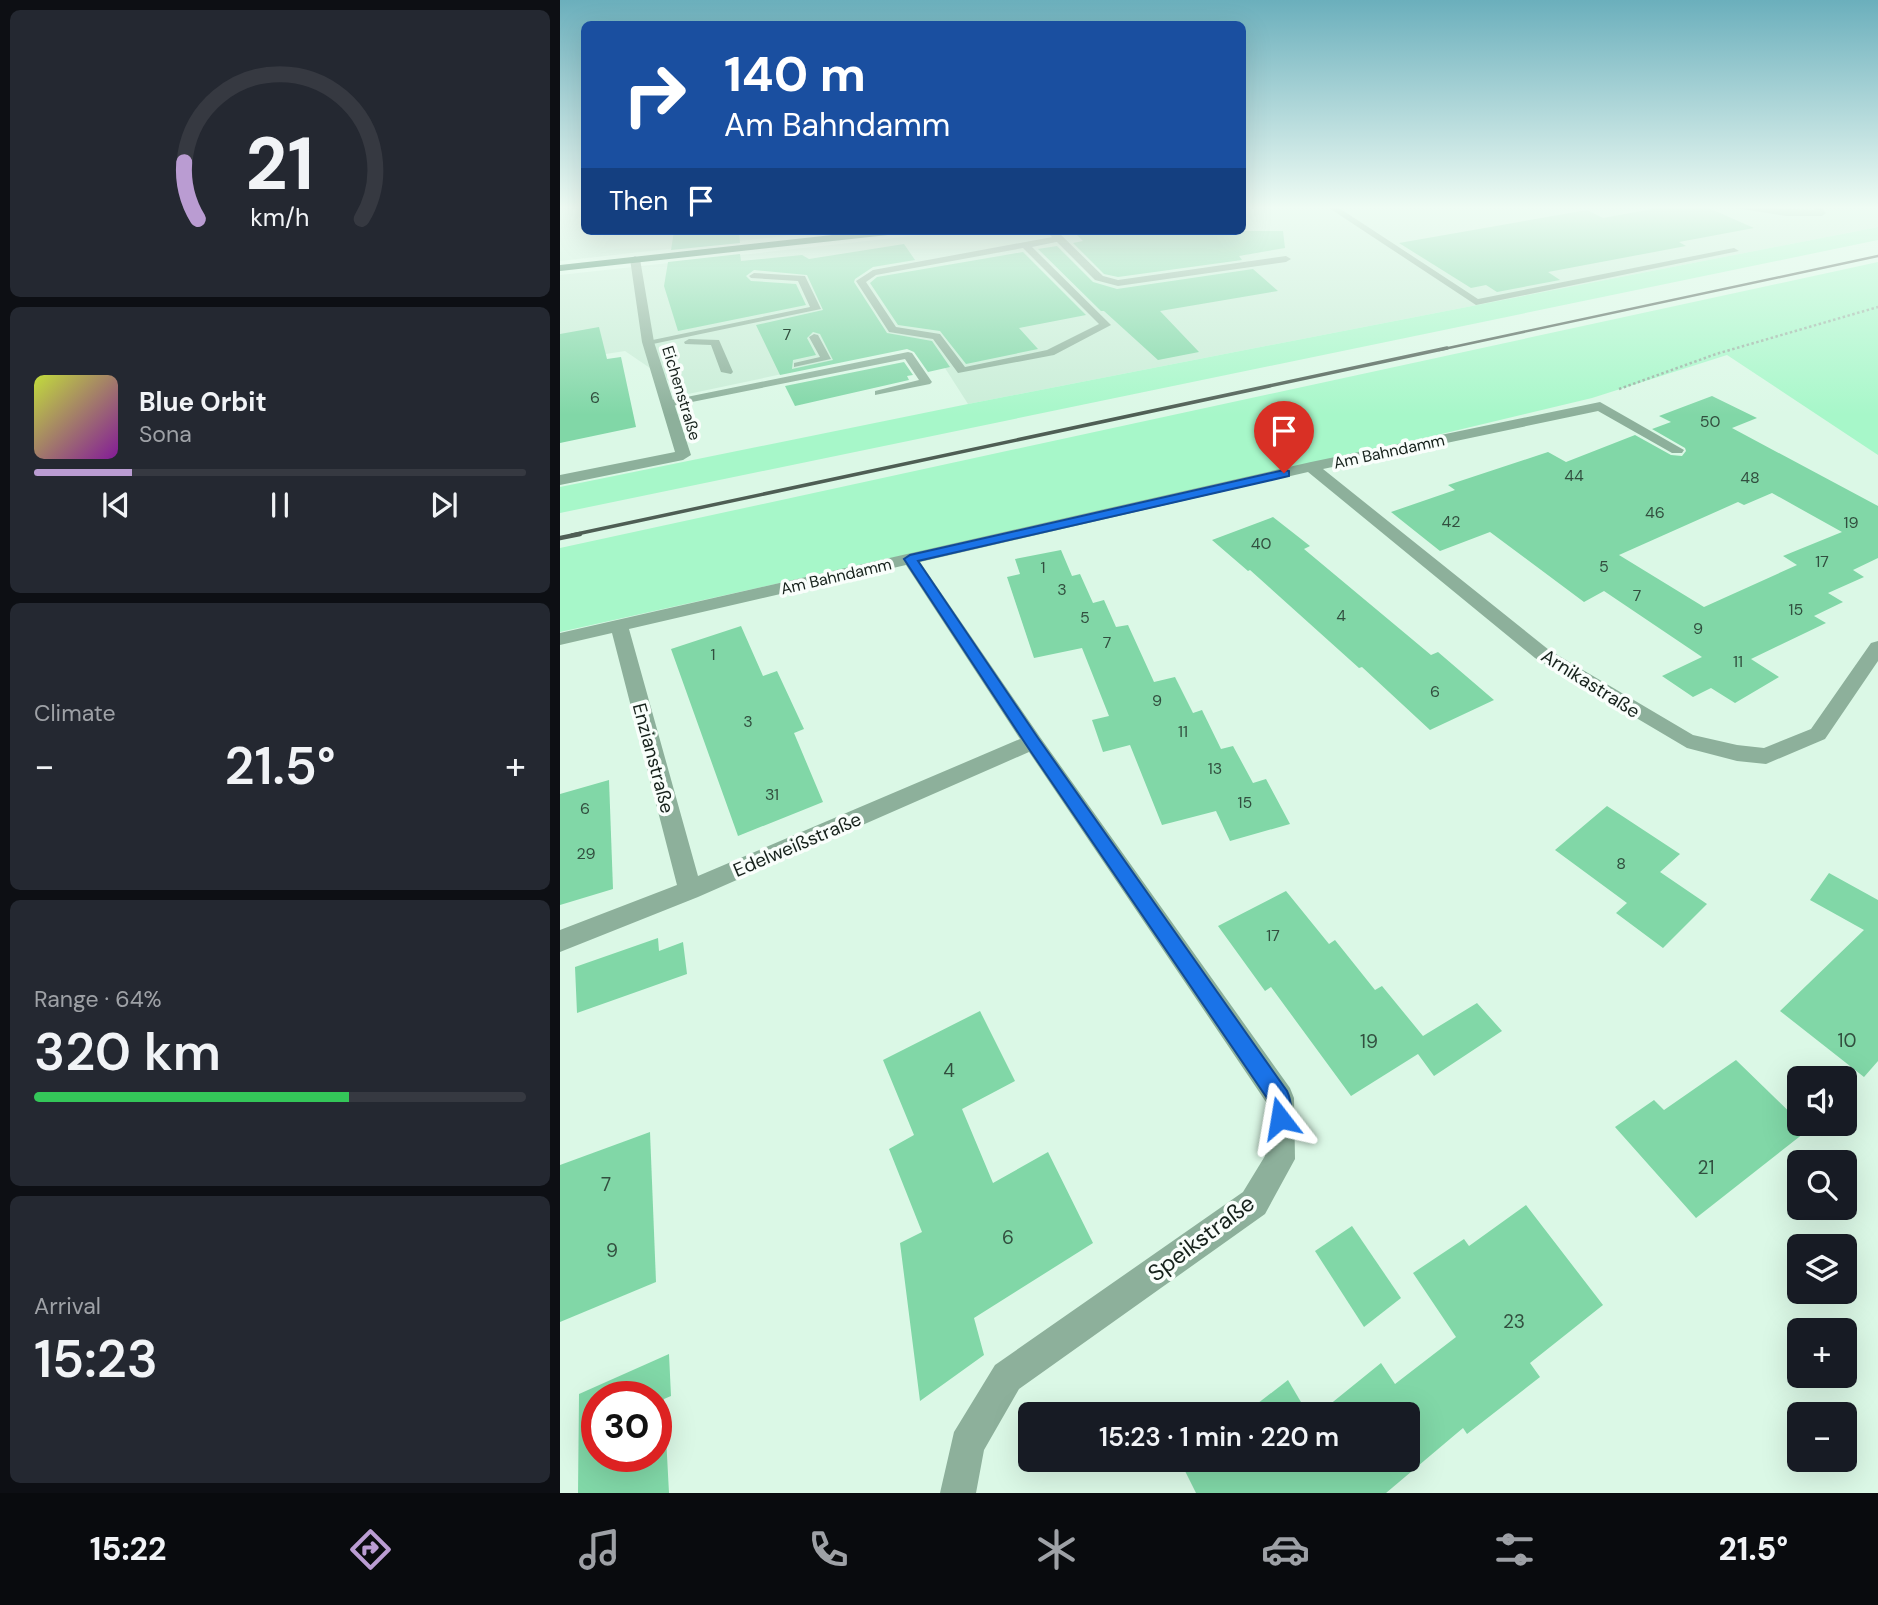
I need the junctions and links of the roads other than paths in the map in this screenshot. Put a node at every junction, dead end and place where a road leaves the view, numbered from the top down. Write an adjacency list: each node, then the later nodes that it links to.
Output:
1 (638, 276): 10 (street, Eichenstraße)
2 (754, 276): 10 (lane)
3 (869, 276): 4 (lane)
4 (1056, 276)
5 (1097, 276): 6 (street)
6 (1169, 276)
7 (1435, 276): 8 (lane)
8 (1609, 276)
9 (814, 337): 13 (lane)
10 (648, 342): 11 (lane); 13 (street, Eichenstraße)
11 (727, 372)
12 (879, 393): 13 (lane)
13 (666, 399): 16 (street, Eichenstraße)
14 (1677, 450): 15 (street, Am Bahndamm)
15 (1311, 467): 17 (street, Am Bahndamm); 20 (street, Arnikastraße)
16 (560, 480)
17 (910, 559): 18 (street, Am Bahndamm); 21 (street, Speikstraße)
18 (619, 626): 19 (street, Am Bahndamm); 22 (street, Enzianstraße)
19 (560, 639)
20 (1878, 647)
21 (1033, 742): 22 (street, Edelweißstraße); 24 (street, Speikstraße)
22 (690, 890): 23 (street, Edelweißstraße)
23 (560, 941)
24 (958, 1493)

